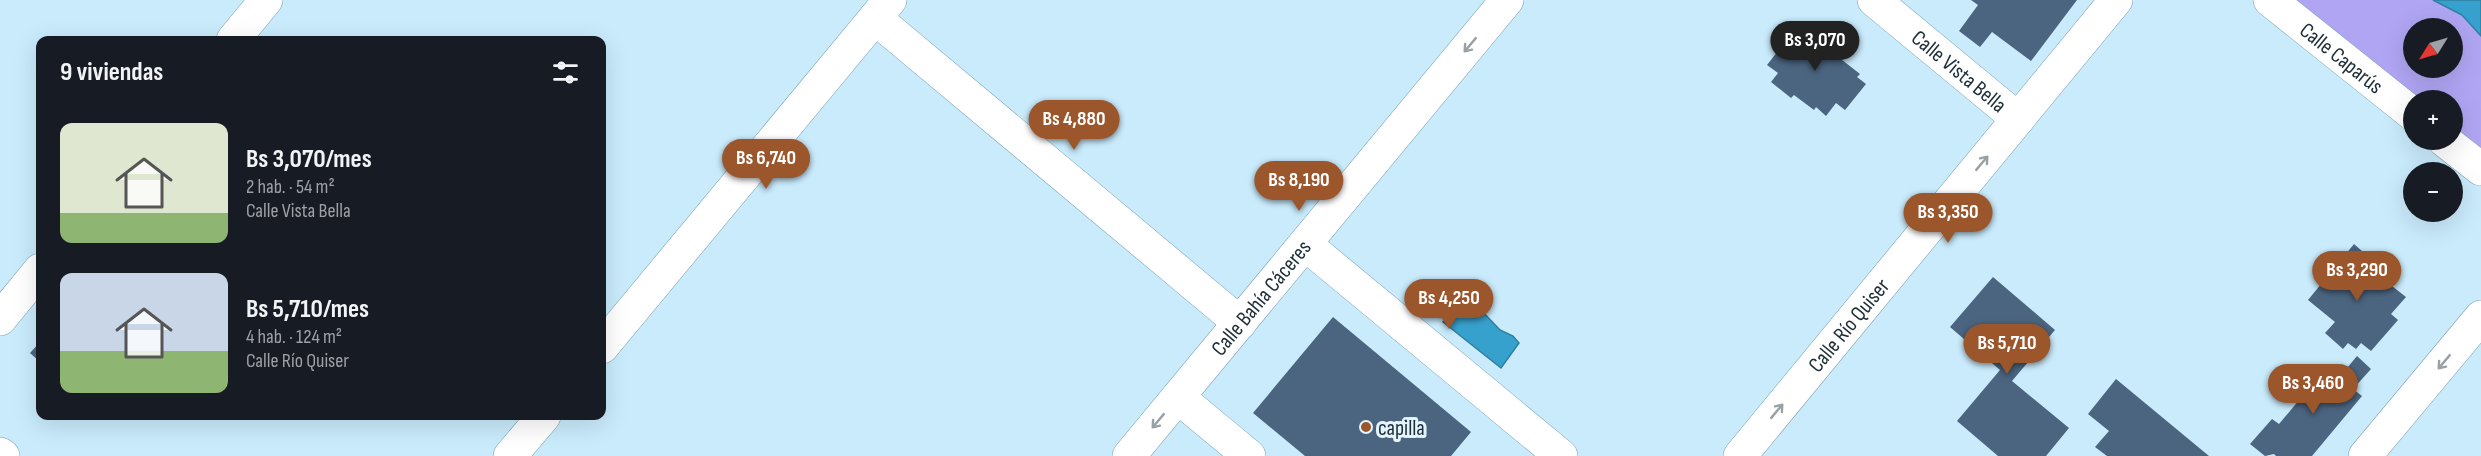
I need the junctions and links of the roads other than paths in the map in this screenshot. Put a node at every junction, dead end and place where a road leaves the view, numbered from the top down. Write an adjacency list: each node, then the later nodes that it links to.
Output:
1 (267, 0): 7 (street)
2 (1507, 0): 12 (street, Calle Bahía Cáceres, one-way to 12)
3 (1874, 0): 9 (street, Calle Vista Bella)
4 (2116, 0): 9 (street, Calle Río Quiser)
5 (2270, 0): 8 (street, Calle Caparús)
6 (883, 9): 16 (street); 17 (street)
7 (236, 36)
8 (2403, 106)
9 (2018, 119): 24 (street, Calle Río Quiser, one-way to 9)
10 (2457, 150): 11 (street)
11 (2481, 169)
12 (1305, 244): 16 (street, Calle Bahía Cáceres); 23 (street)
13 (36, 275): 15 (street)
14 (2481, 316): 25 (street, one-way to 25)
15 (0, 319)
16 (1240, 323): 18 (street, Calle Bahía Cáceres)
17 (606, 341)
18 (1178, 397): 21 (street, Calle Bahía Cáceres, one-way to 21); 22 (street)
19 (541, 420): 20 (street)
20 (510, 456)
21 (1129, 456)
22 (1249, 456)
23 (1561, 456)
24 (1740, 456)
25 (2365, 456)

